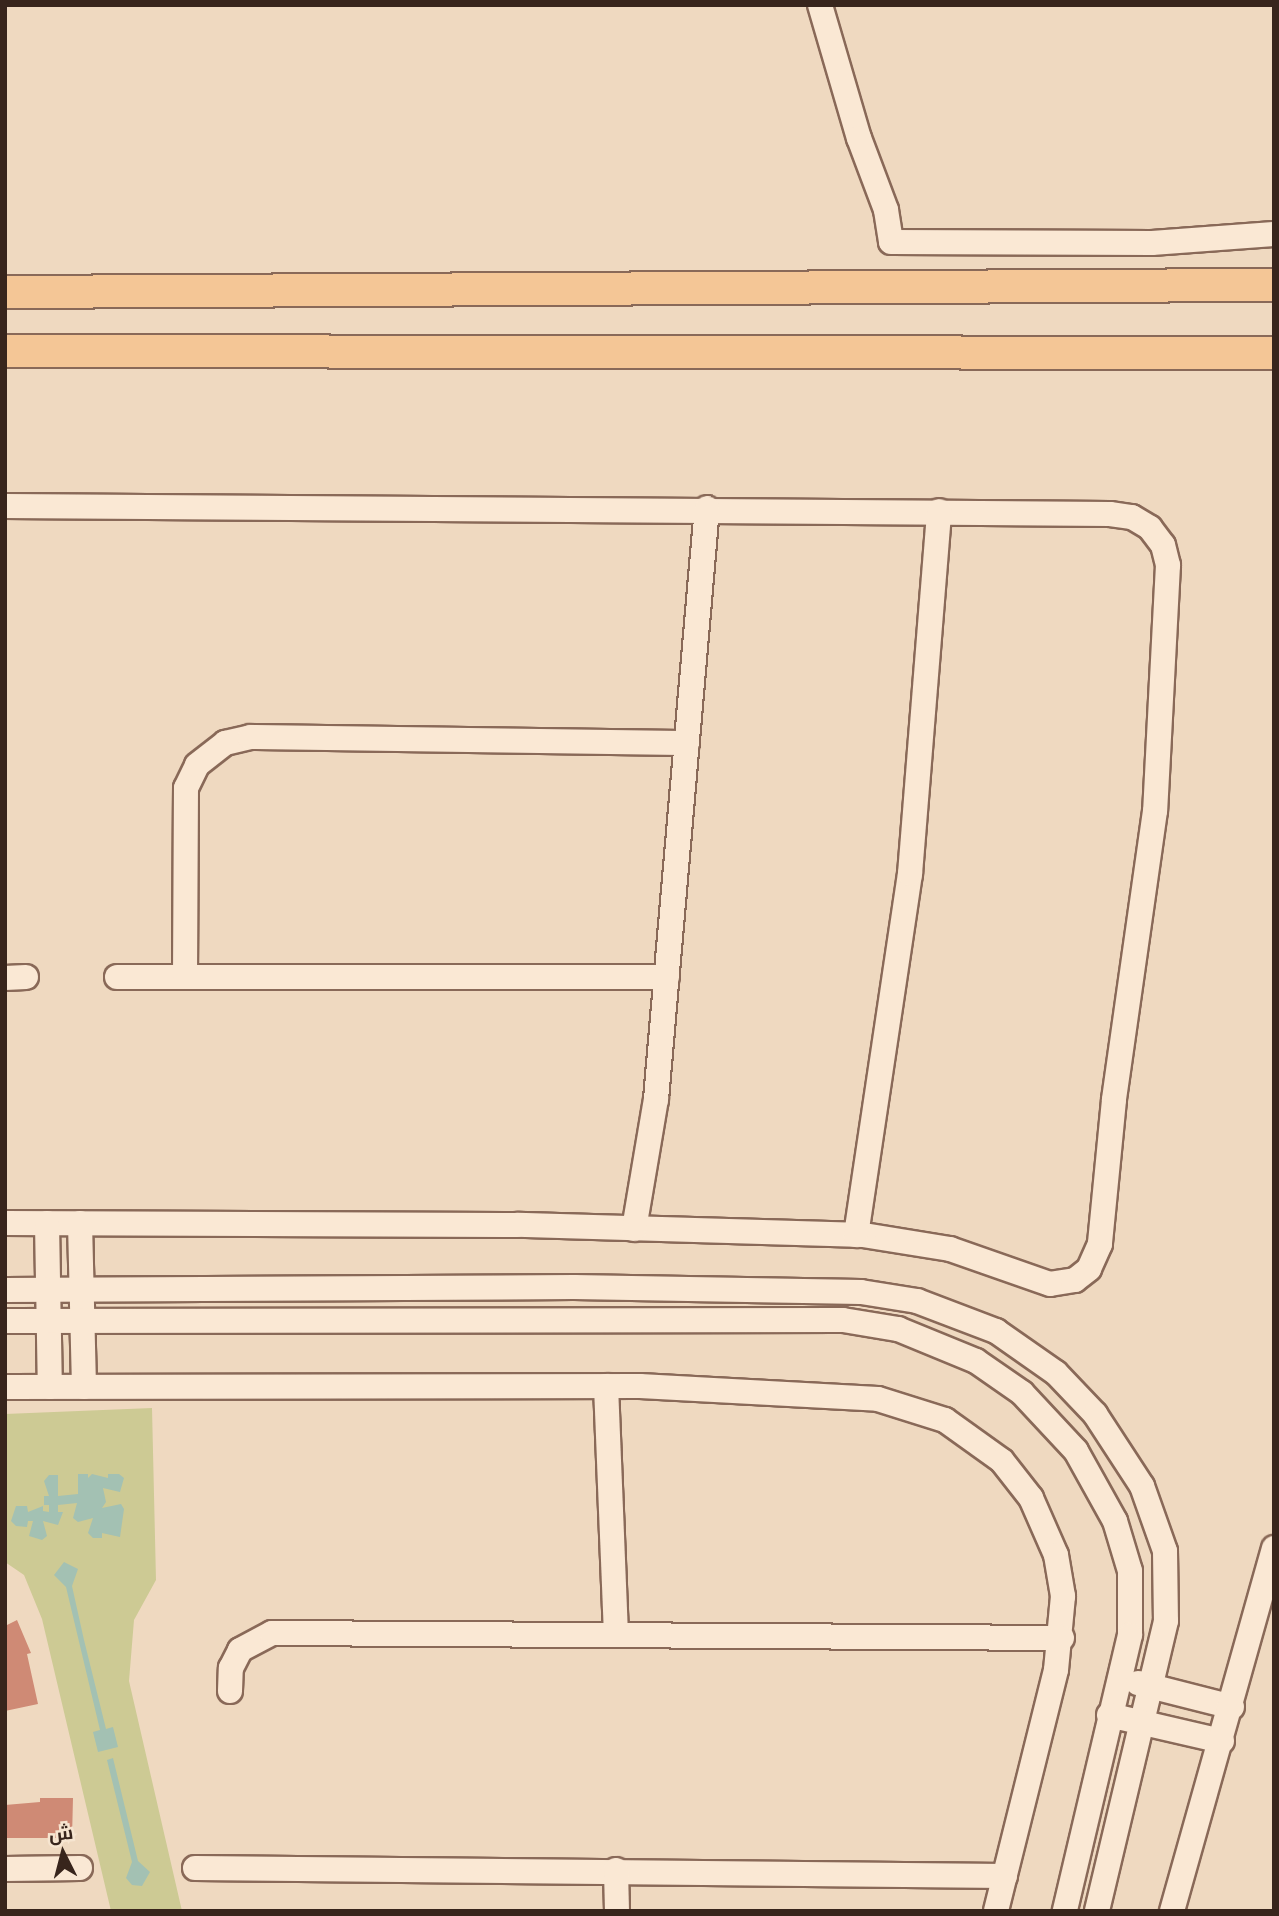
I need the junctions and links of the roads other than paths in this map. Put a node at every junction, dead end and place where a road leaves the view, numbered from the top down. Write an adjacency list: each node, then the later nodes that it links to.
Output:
1 (820, 5): 2 (street)
2 (1274, 234)
3 (1274, 285): 4 (main road)
4 (5, 292)
5 (5, 351): 6 (main road)
6 (1274, 353)
7 (5, 506): 8 (street)
8 (707, 508): 9 (street); 10 (street)
9 (939, 511): 18 (street); 18 (street)
10 (687, 743): 12 (street); 13 (street)
11 (117, 977): 12 (street)
12 (185, 977): 13 (street)
13 (667, 977): 17 (street)
14 (5, 1223): 15 (street)
15 (47, 1223): 16 (street); 20 (street)
16 (80, 1223): 17 (street); 21 (street)
17 (634, 1229): 18 (street)
18 (856, 1235)
19 (5, 1290): 20 (street)
20 (48, 1290): 21 (street); 23 (street)
21 (82, 1290): 24 (street); 33 (street)
22 (5, 1321): 23 (street)
23 (49, 1321): 24 (street); 27 (street)
24 (82, 1322): 28 (street); 32 (street)
25 (606, 1386): 28 (street); 30 (street); 31 (street)
26 (5, 1387): 27 (street)
27 (50, 1387): 28 (street)
28 (84, 1387)
29 (1274, 1548): 35 (street)
30 (617, 1635): 31 (street); 34 (street)
31 (1062, 1638): 43 (street)
32 (1118, 1679): 33 (street); 36 (street)
33 (1152, 1687): 35 (street); 37 (street)
34 (230, 1691)
35 (1232, 1707): 38 (street)
36 (1109, 1715): 37 (street); 46 (street)
37 (1144, 1723): 38 (street); 47 (street)
38 (1222, 1741): 48 (street)
39 (80, 1868): 41 (street)
40 (195, 1868): 42 (street)
41 (5, 1869)
42 (617, 1870): 43 (street); 44 (street)
43 (1005, 1876): 45 (street)
44 (617, 1911)
45 (996, 1911)
46 (1065, 1911)
47 (1097, 1911)
48 (1172, 1911)

